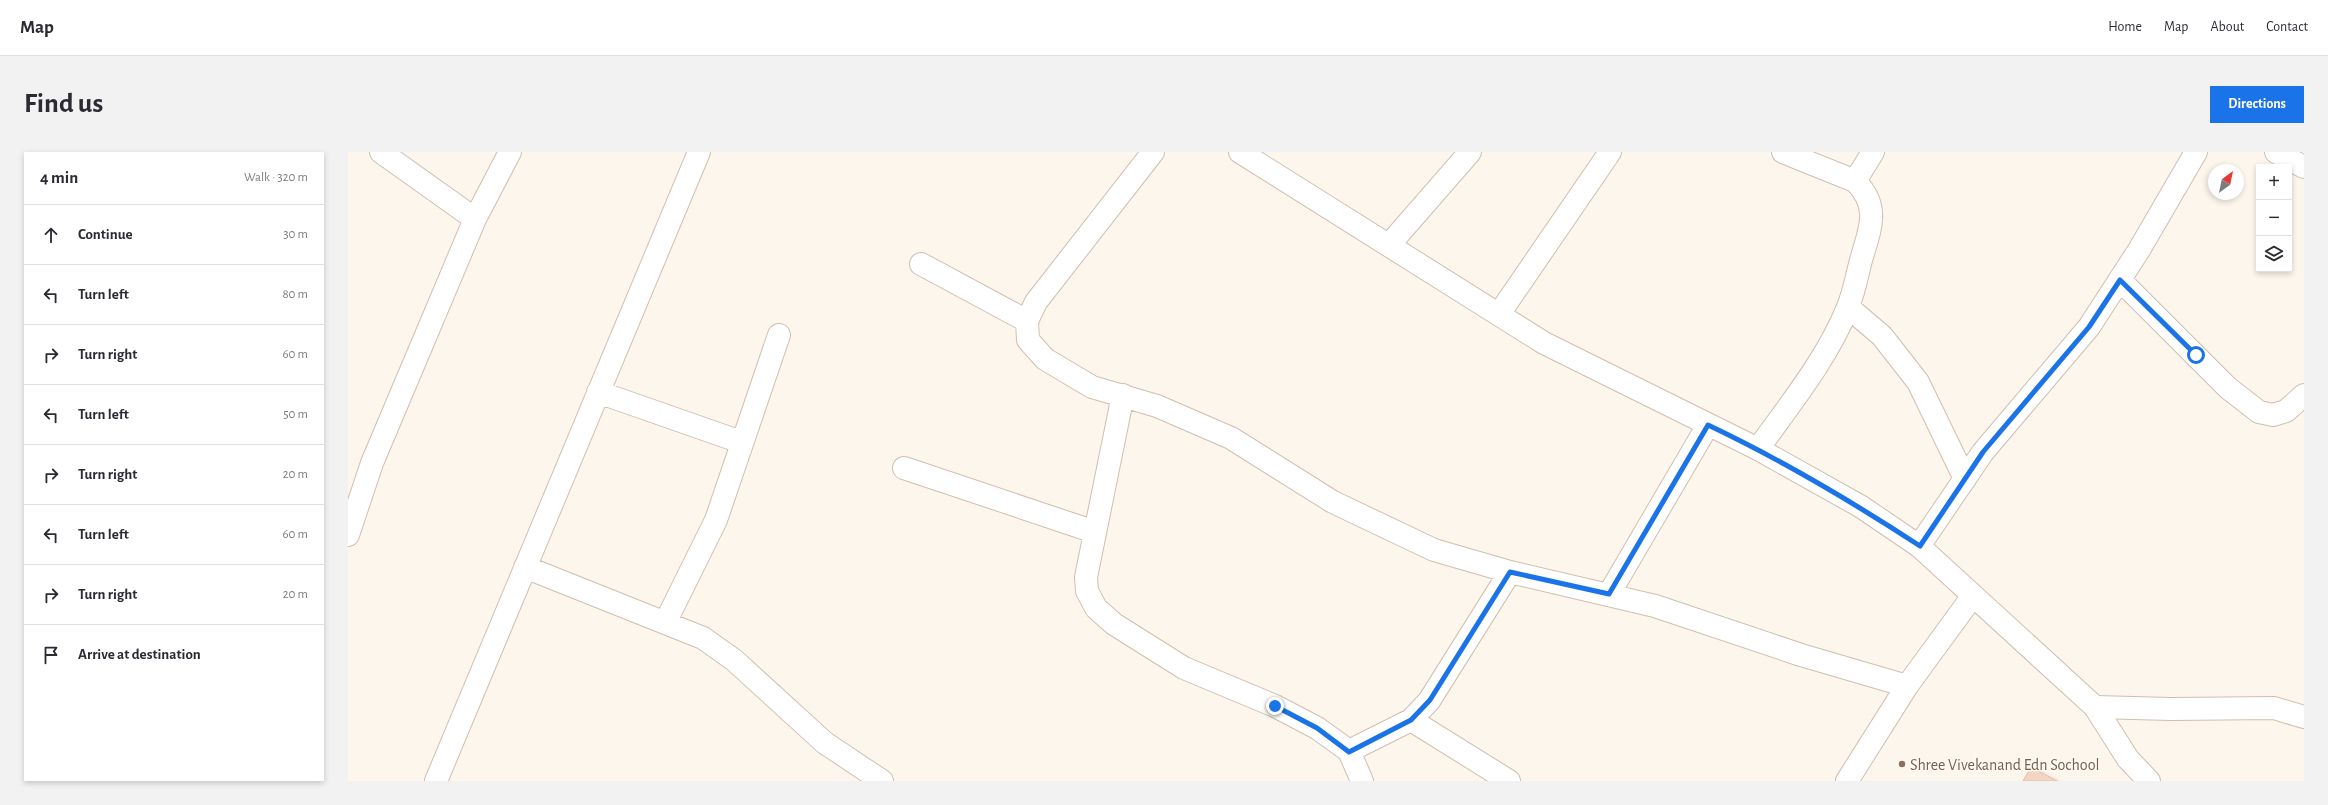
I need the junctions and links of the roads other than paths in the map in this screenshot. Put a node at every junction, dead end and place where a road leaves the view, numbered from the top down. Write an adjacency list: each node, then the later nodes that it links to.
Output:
1 (381, 152): 14 (street)
2 (510, 152): 14 (street)
3 (699, 152): 22 (street)
4 (1153, 152): 20 (street)
5 (1240, 152): 15 (street)
6 (1470, 152): 15 (street)
7 (1610, 152): 19 (street)
8 (1783, 152): 13 (street)
9 (1873, 152): 13 (street)
10 (2196, 152): 17 (street)
11 (2276, 152): 12 (street)
12 (2304, 167)
13 (1855, 181): 18 (street)
14 (475, 220): 31 (street)
15 (1389, 245): 19 (street)
16 (921, 264): 20 (street)
17 (2120, 280): 24 (street); 29 (street)
18 (1848, 307): 27 (street); 29 (street)
19 (1499, 314): 25 (street)
20 (1027, 321): 23 (street)
21 (779, 335): 26 (street)
22 (598, 392): 26 (street); 33 (street)
23 (1123, 395): 30 (street); 34 (street)
24 (2304, 395)
25 (1708, 425): 27 (street); 35 (street)
26 (741, 442): 37 (street)
27 (1758, 449): 32 (street)
28 (904, 468): 30 (street)
29 (1965, 478): 32 (street)
30 (1095, 532): 42 (street)
31 (348, 535)
32 (1920, 546): 36 (street)
33 (525, 566): 37 (street); 43 (street)
34 (1510, 572): 35 (street); 41 (street)
35 (1609, 594): 38 (street)
36 (1972, 596): 38 (street); 39 (street)
37 (666, 621): 44 (street)
38 (1907, 686): 47 (street)
39 (2095, 707): 40 (street); 48 (street)
40 (2304, 717)
41 (1411, 720): 42 (street); 46 (street)
42 (1349, 752): 45 (street)
43 (436, 781)
44 (882, 781)
45 (1362, 781)
46 (1509, 781)
47 (1846, 781)
48 (2149, 781)

